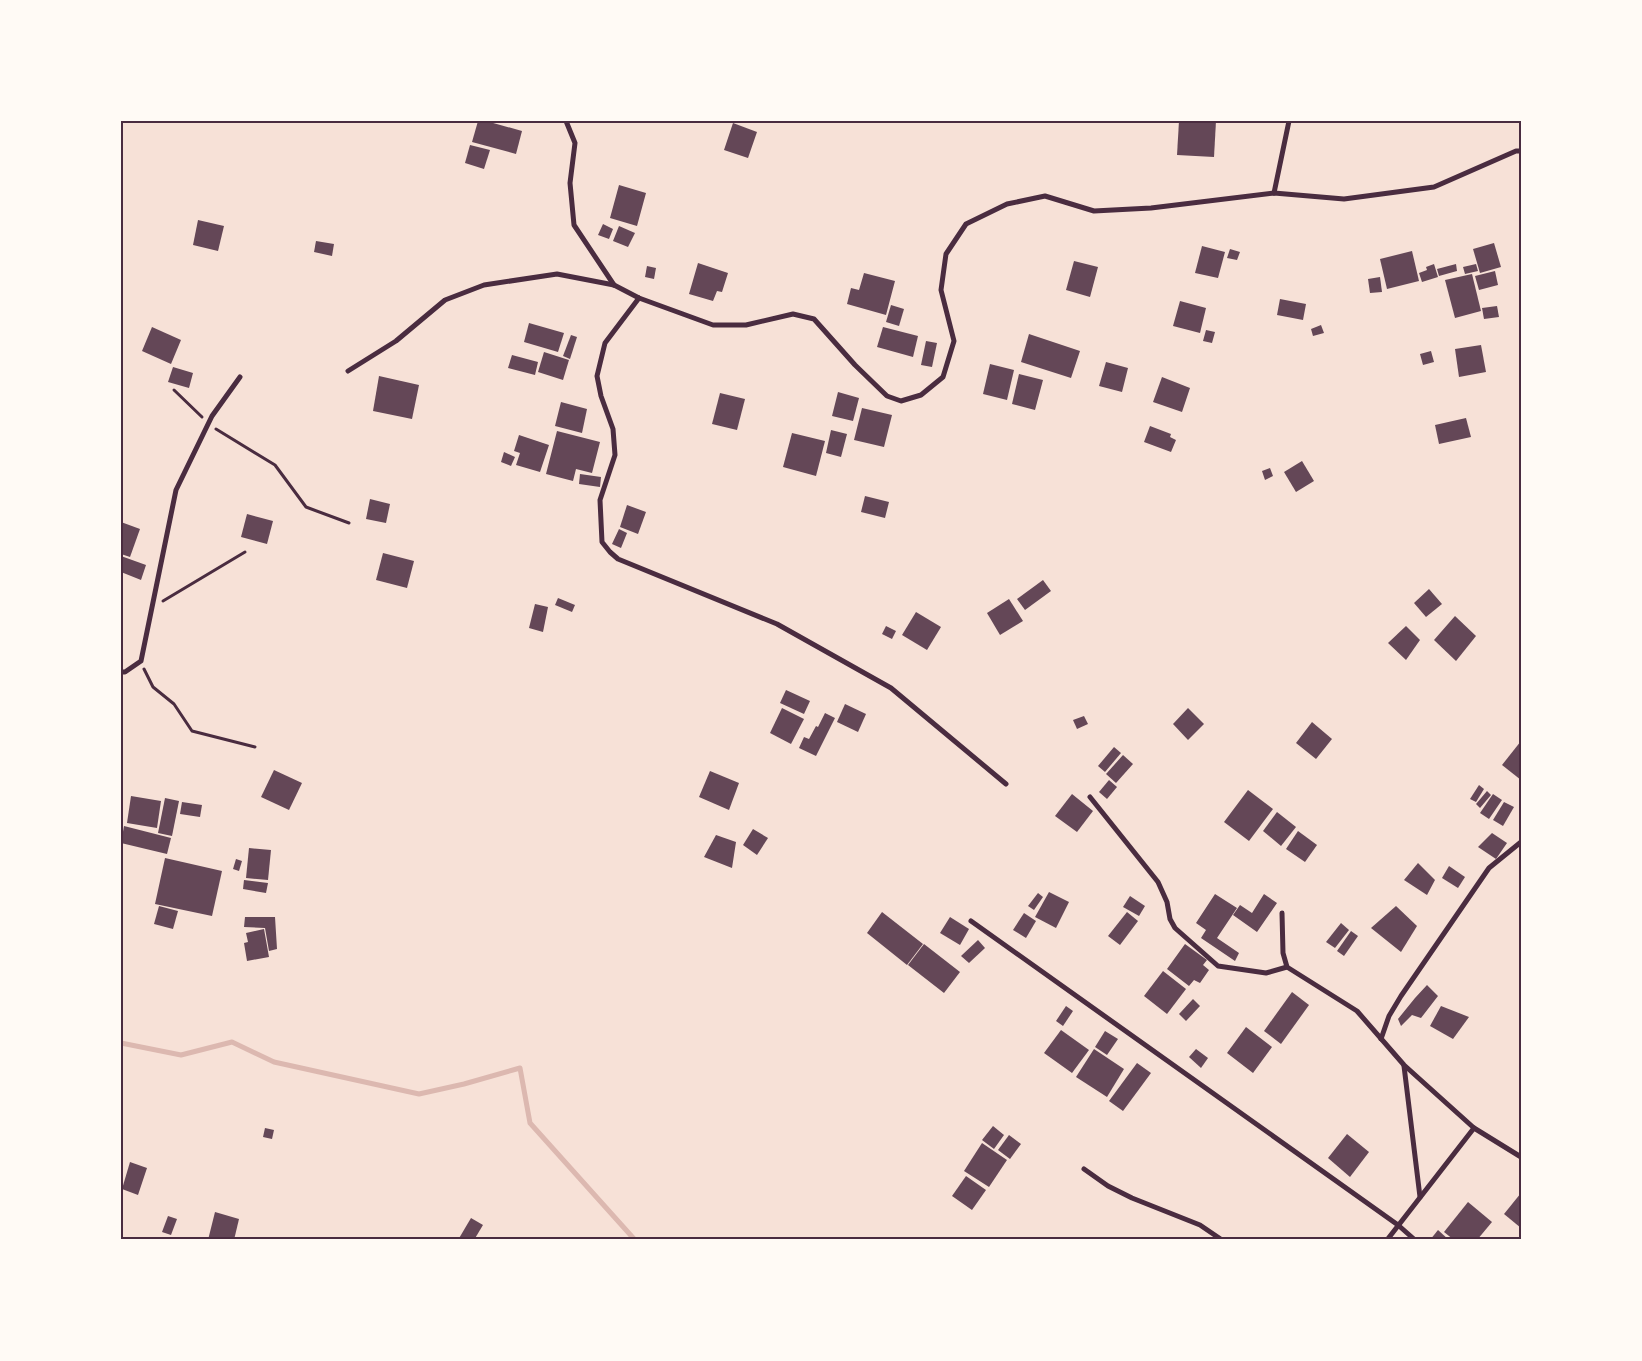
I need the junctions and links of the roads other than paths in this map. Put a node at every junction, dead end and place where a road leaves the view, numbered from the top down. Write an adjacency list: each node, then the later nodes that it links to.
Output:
1 (566, 121): 5 (street)
2 (1289, 121): 4 (street)
3 (1521, 151): 4 (street)
4 (1274, 193): 6 (street)
5 (614, 285): 6 (street); 7 (street)
6 (639, 298): 10 (street)
7 (348, 371)
8 (240, 377): 9 (street)
9 (121, 672)
10 (1006, 784)
11 (1090, 797): 15 (street)
12 (1521, 842): 16 (street)
13 (1282, 914): 15 (street)
14 (971, 920): 22 (street)
15 (1287, 967): 16 (street)
16 (1381, 1039): 17 (street)
17 (1404, 1065): 18 (street); 21 (street)
18 (1474, 1128): 19 (street); 21 (street)
19 (1521, 1157)
20 (1084, 1169): 23 (street)
21 (1420, 1197): 22 (street)
22 (1398, 1224): 24 (street); 25 (street)
23 (1222, 1240)
24 (1387, 1240)
25 (1415, 1240)

